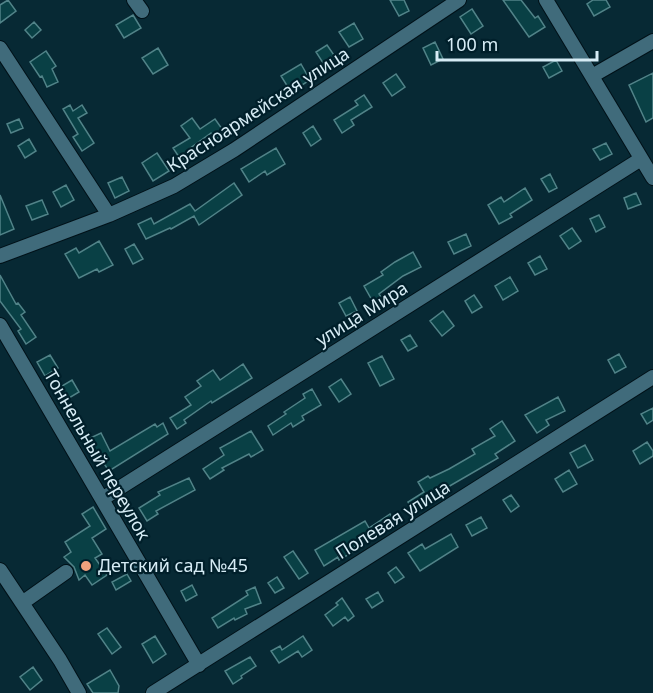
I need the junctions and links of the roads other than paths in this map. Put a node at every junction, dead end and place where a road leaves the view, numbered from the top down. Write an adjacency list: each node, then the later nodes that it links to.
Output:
1 (459, 0): 8 (street, Красноармейская улица)
2 (546, 0): 5 (street)
3 (653, 41): 5 (street)
4 (0, 48): 8 (street)
5 (592, 76): 6 (street)
6 (641, 159): 7 (street); 12 (street, улица Мира)
7 (653, 178)
8 (109, 215): 9 (street, Красноармейская улица)
9 (0, 256)
10 (0, 325): 12 (street, Тоннельный переулок)
11 (653, 377): 16 (street, Полевая улица)
12 (102, 499): 16 (street, Тоннельный переулок)
13 (0, 570): 15 (street)
14 (66, 572): 15 (street)
15 (22, 603): 17 (street)
16 (199, 665): 18 (street, Полевая улица)
17 (80, 693)
18 (153, 693)

